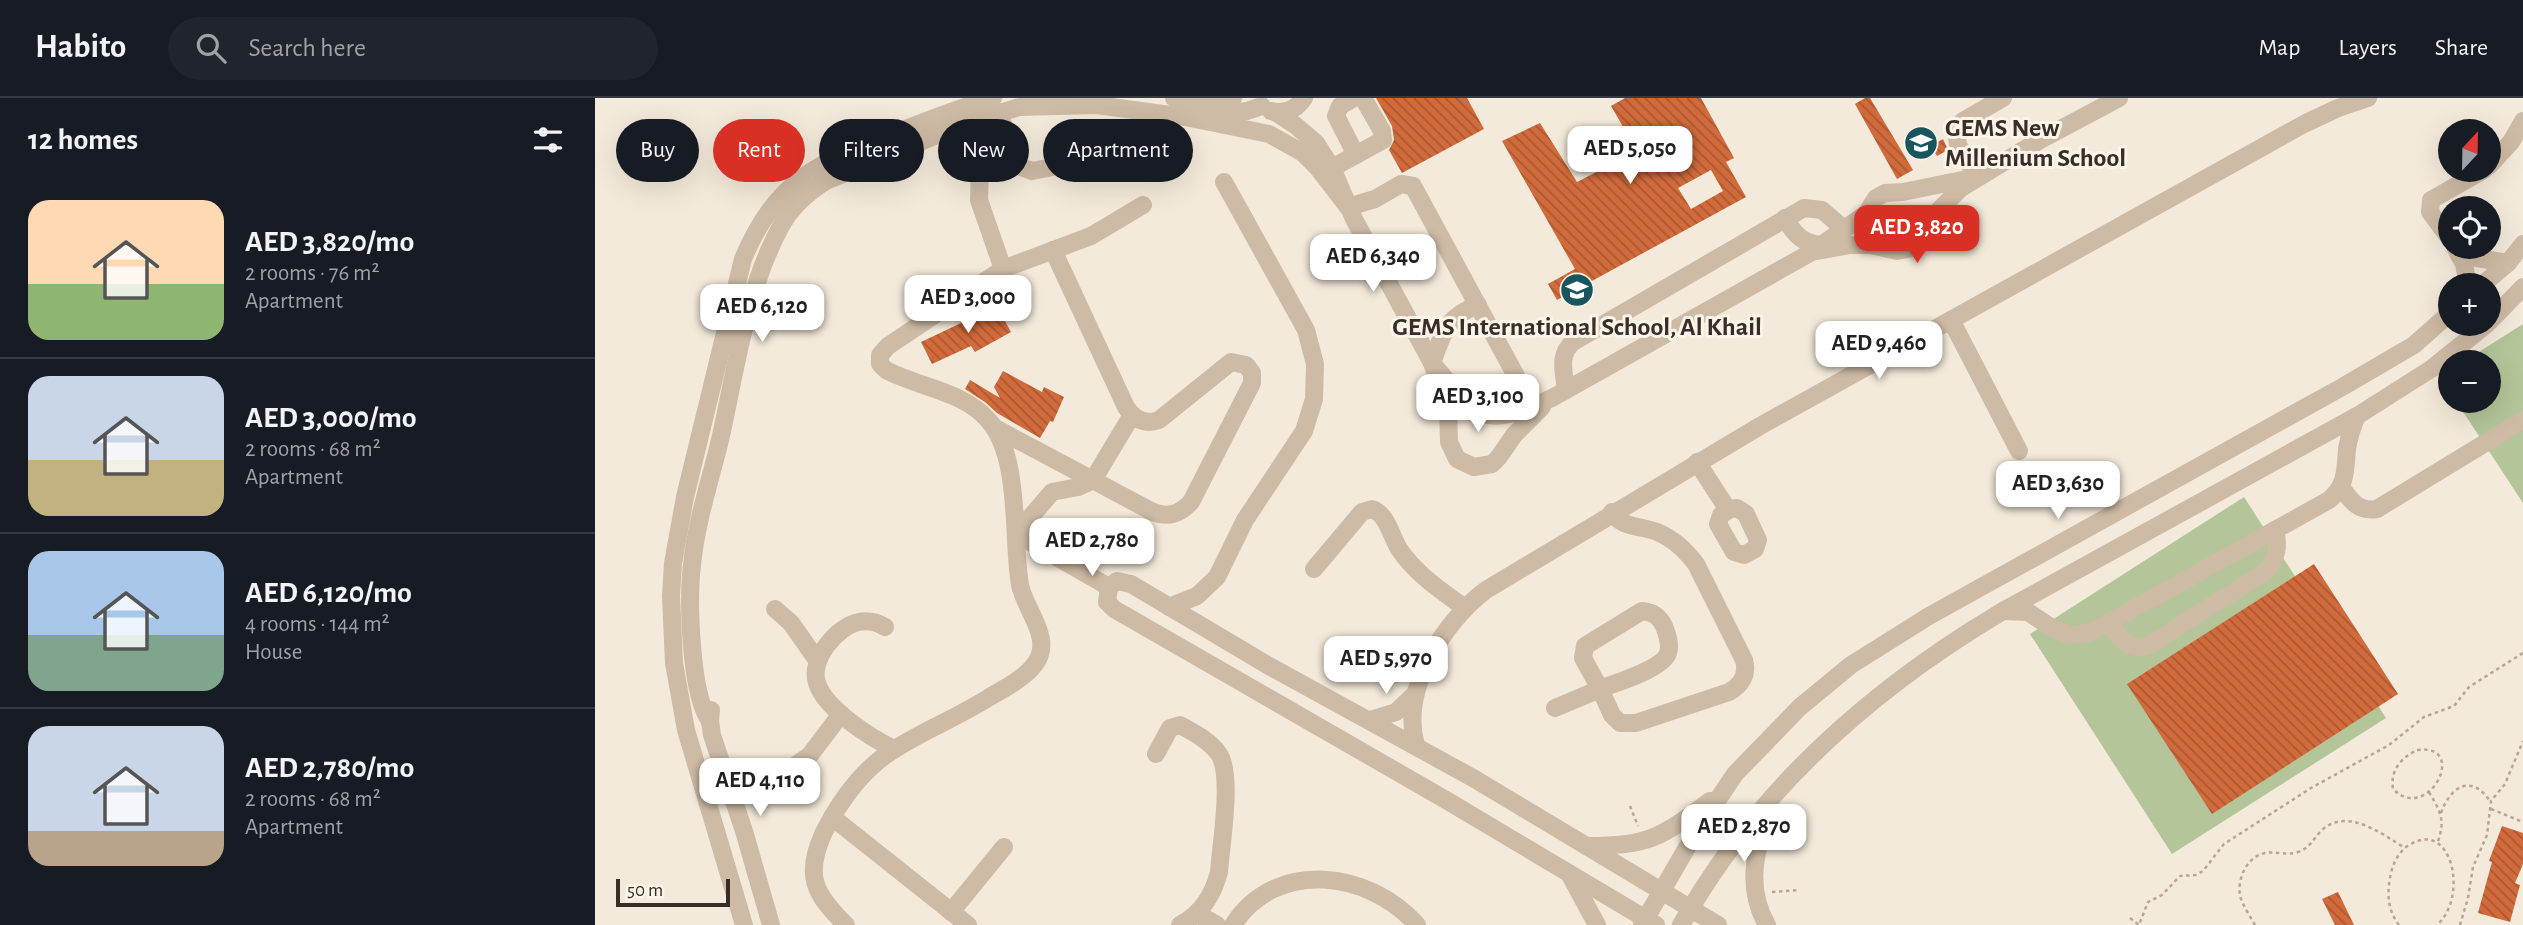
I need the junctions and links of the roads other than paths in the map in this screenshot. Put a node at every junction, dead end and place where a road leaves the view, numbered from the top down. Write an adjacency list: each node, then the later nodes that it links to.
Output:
1 (1174, 98): 2 (street)
2 (1233, 98)
3 (1304, 98): 9 (street)
4 (1354, 98): 13 (street)
5 (1363, 98): 13 (street)
6 (2003, 98): 17 (street)
7 (2119, 98): 17 (street)
8 (2368, 98): 35 (street)
9 (1264, 105): 11 (street); 15 (street)
10 (980, 110): 11 (street); 16 (street); 30 (street); 82 (street); 83 (street)
11 (1185, 117): 21 (street)
12 (2523, 121): 14 (street)
13 (1362, 152): 15 (street)
14 (2501, 153)
15 (1332, 167): 21 (street)
16 (1043, 170)
17 (1977, 177): 24 (street); 26 (street)
18 (1224, 182): 55 (street)
19 (2462, 182): 23 (street)
20 (1143, 205): 27 (street)
21 (1348, 207): 33 (street); 38 (street)
22 (1785, 218): 24 (street); 26 (street); 40 (street)
23 (2438, 223)
24 (1844, 229): 26 (street)
25 (2523, 244): 29 (street)
26 (1815, 249): 40 (street)
27 (1053, 250): 30 (street); 41 (street)
28 (2497, 259): 29 (street)
29 (2508, 262): 31 (street)
30 (1003, 269): 44 (street)
31 (2496, 273)
32 (2523, 287): 34 (street)
33 (1478, 305): 38 (street); 39 (street)
34 (2501, 310)
35 (1951, 320): 45 (street); 46 (street)
36 (2438, 324): 71 (street)
37 (2472, 336): 42 (street)
38 (1432, 363): 40 (street); 40 (street)
39 (1516, 376)
40 (1559, 394)
41 (1132, 415): 47 (street); 47 (street)
42 (2357, 416): 48 (street); 58 (street)
43 (2523, 420): 48 (street)
44 (995, 428): 47 (street); 52 (street)
45 (2018, 451)
46 (1697, 462): 49 (street); 50 (street)
47 (1093, 480): 52 (street)
48 (2341, 487): 51 (street)
49 (1728, 510)
50 (1612, 512): 56 (street); 62 (street)
51 (2275, 530): 59 (street); 59 (street)
52 (1016, 534): 54 (street); 68 (street)
53 (1314, 569): 56 (street)
54 (1109, 587): 55 (street); 76 (street)
55 (1170, 607): 66 (street)
56 (1465, 608): 63 (street)
57 (775, 609): 61 (street)
58 (2003, 611): 59 (street); 72 (street)
59 (2108, 623)
60 (885, 627): 61 (street)
61 (817, 660): 65 (street)
62 (1600, 689): 62 (street); 64 (street)
63 (1415, 694): 66 (street); 67 (street)
64 (1555, 708)
65 (841, 714): 68 (street); 70 (street)
66 (1370, 720): 67 (street)
67 (1416, 745): 74 (street)
68 (894, 749): 73 (street)
69 (1156, 754): 79 (street)
70 (793, 767)
71 (1722, 793): 74 (street); 77 (street)
72 (1771, 800): 80 (street); 92 (street)
73 (832, 817): 78 (street); 84 (street)
74 (1586, 846): 77 (street)
75 (1004, 848): 78 (street)
76 (1569, 874): 81 (street); 90 (street)
77 (1660, 891): 80 (street); 81 (street)
78 (951, 912): 85 (street)
79 (1197, 914): 86 (street); 87 (street)
80 (1686, 917): 91 (street)
81 (1647, 923)
82 (744, 925)
83 (771, 925)
84 (846, 925)
85 (968, 925)
86 (1180, 925)
87 (1217, 925)
88 (1233, 925): 89 (street)
89 (1417, 925)
90 (1597, 925)
91 (1718, 925)
92 (1767, 925)

